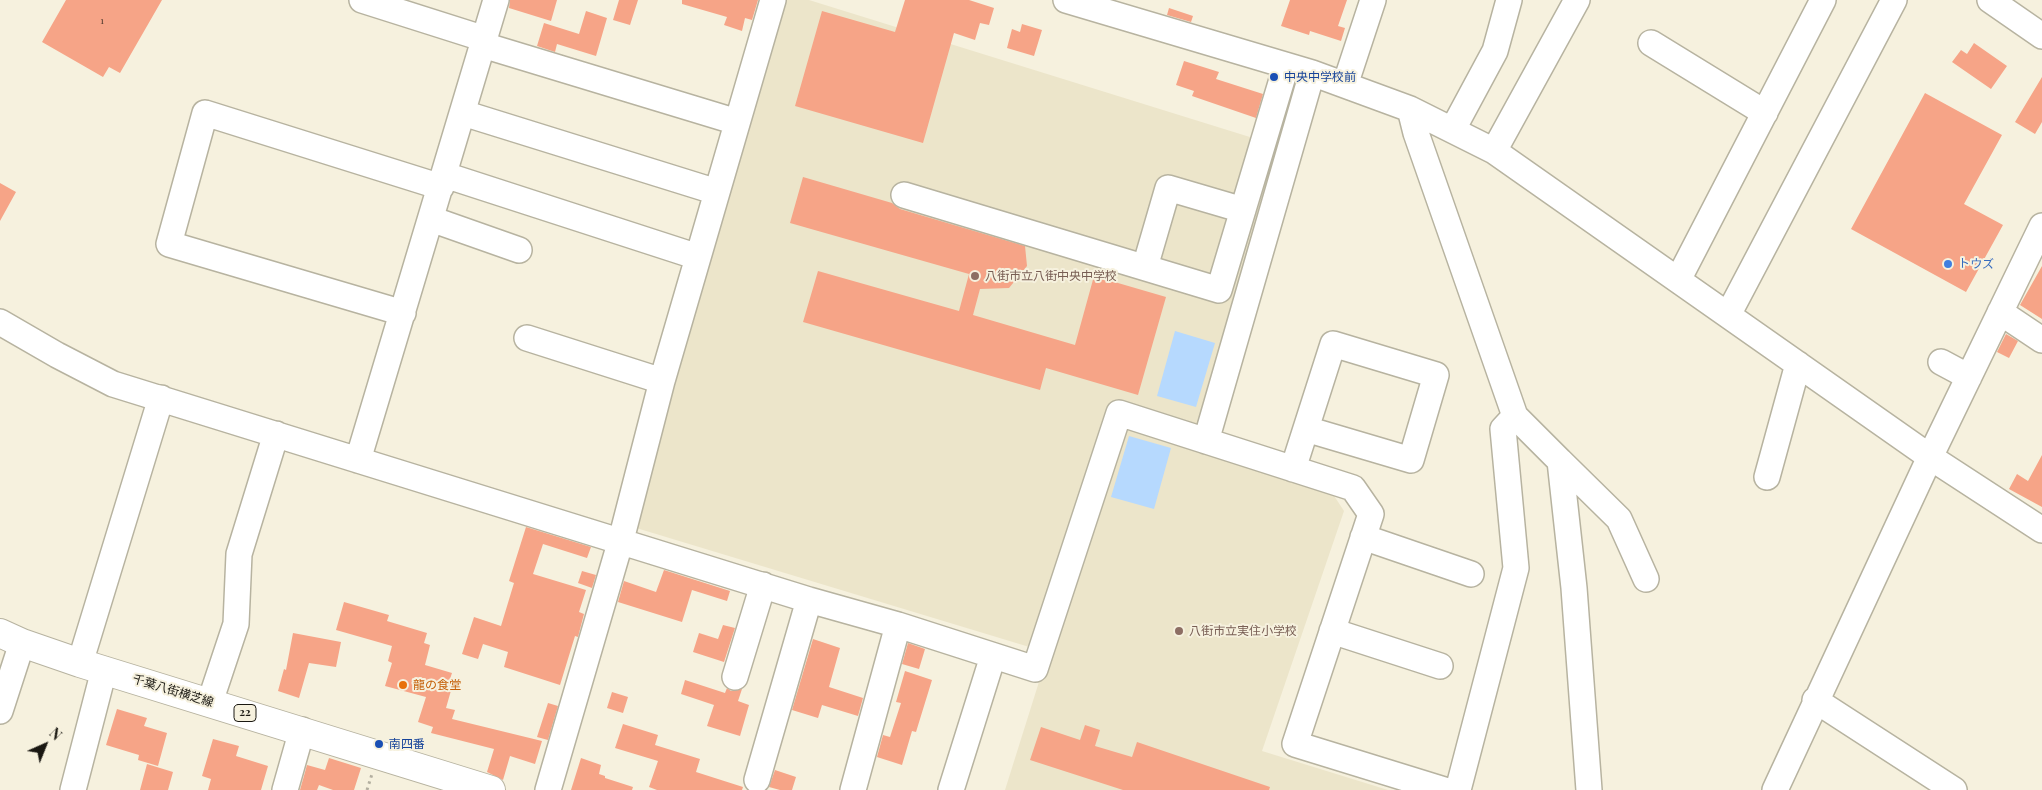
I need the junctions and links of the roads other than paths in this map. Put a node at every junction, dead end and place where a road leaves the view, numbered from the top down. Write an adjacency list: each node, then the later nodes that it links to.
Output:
1 (362, 0): 12 (street)
2 (496, 0): 12 (street)
3 (773, 0): 20 (street)
4 (1066, 0): 14 (street)
5 (1373, 0): 16 (street)
6 (1509, 0): 21 (street)
7 (1577, 0): 22 (street)
8 (1823, 0): 19 (street)
9 (1894, 0): 35 (street)
10 (1990, 0): 11 (street)
11 (2042, 36)
12 (484, 42): 18 (street); 20 (street)
13 (1651, 43): 19 (street)
14 (1286, 66): 15 (street); 26 (street)
15 (1312, 73): 16 (street); 47 (street)
16 (1345, 85): 17 (street)
17 (1410, 109): 21 (street); 44 (street)
18 (463, 113): 23 (street); 24 (street)
19 (1765, 113): 32 (street)
20 (738, 122): 24 (street)
21 (1453, 129): 22 (street)
22 (1494, 151): 32 (street)
23 (443, 181): 27 (street); 30 (street); 34 (street)
24 (717, 192): 30 (street)
25 (904, 195): 31 (street)
26 (1243, 210): 31 (street); 31 (street)
27 (432, 219): 29 (street); 34 (street)
28 (2042, 226): 33 (street)
29 (519, 250)
30 (698, 257): 42 (street)
31 (1145, 267)
32 (1678, 280): 35 (street)
33 (2000, 312): 38 (street); 41 (street)
34 (403, 313): 49 (street)
35 (1728, 315): 39 (street)
36 (0, 322): 43 (street)
37 (527, 338): 42 (street)
38 (2042, 340)
39 (1795, 356): 48 (street); 52 (street)
40 (1941, 362): 41 (street)
41 (1969, 377): 48 (street)
42 (662, 381): 55 (street)
43 (161, 398): 46 (street); 64 (street)
44 (1515, 416): 50 (street); 79 (street)
45 (1306, 428): 45 (street); 51 (street)
46 (276, 434): 49 (street); 68 (street)
47 (1206, 441): 51 (street); 63 (street)
48 (1930, 457): 53 (street); 67 (street)
49 (358, 460): 55 (street)
50 (1560, 461): 57 (street); 80 (street)
51 (1293, 469): 54 (street)
52 (1767, 477)
53 (2042, 530)
54 (1363, 537): 56 (street); 61 (street)
55 (621, 540): 58 (street); 75 (street)
56 (1471, 574)
57 (1646, 578)
58 (763, 585): 59 (street); 66 (street)
59 (809, 600): 60 (street); 71 (street)
60 (898, 625): 63 (street); 76 (street)
61 (1332, 631): 65 (street); 78 (street)
62 (11, 638): 64 (main road, 千葉八街横芝線 / 22); 69 (street)
63 (993, 656): 77 (street)
64 (92, 666): 68 (main road, 千葉八街横芝線 / 22); 72 (street)
65 (1440, 666)
66 (735, 677)
67 (1815, 700): 81 (street); 82 (street)
68 (210, 702): 70 (main road, 千葉八街横芝線 / 22)
69 (0, 711)
70 (302, 730): 73 (street); 74 (main road, 千葉八街横芝線 / 22)
71 (757, 780)
72 (73, 790)
73 (285, 790)
74 (491, 790)
75 (548, 790)
76 (853, 790)
77 (951, 790)
78 (1444, 790)
79 (1458, 790)
80 (1589, 790)
81 (1775, 790)
82 (1954, 790)

